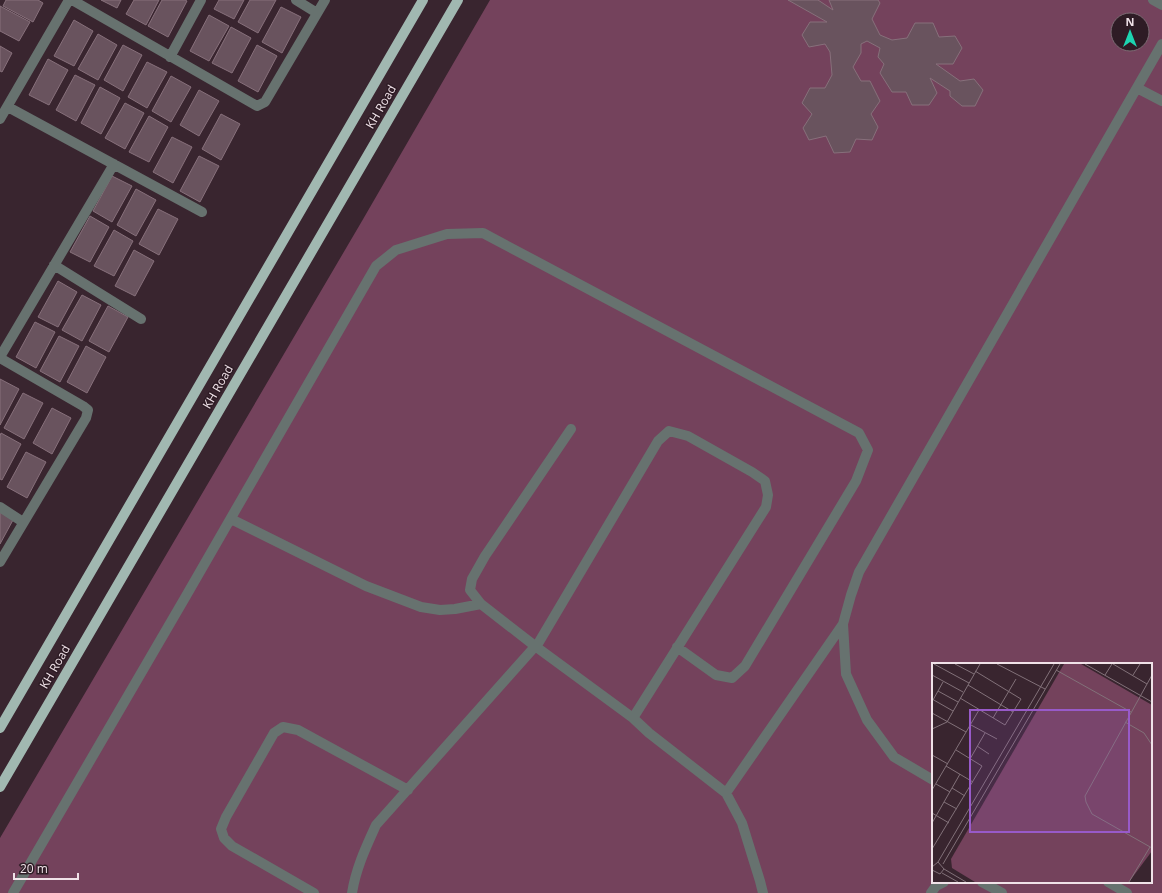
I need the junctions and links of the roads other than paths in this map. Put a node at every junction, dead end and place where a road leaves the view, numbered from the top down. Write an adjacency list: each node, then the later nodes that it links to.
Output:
1 (69, 0): 15 (street)
2 (72, 0): 12 (street)
3 (201, 0): 12 (street)
4 (296, 0): 10 (street)
5 (325, 0): 10 (street)
6 (422, 0): 32 (main road, KH Road)
7 (458, 0): 34 (main road, KH Road)
8 (1153, 0): 9 (street)
9 (1162, 5)
10 (317, 12): 12 (street)
11 (1162, 44): 13 (street)
12 (170, 57)
13 (1137, 88): 14 (street); 28 (street)
14 (1162, 102)
15 (8, 106): 16 (street); 17 (street)
16 (0, 119)
17 (114, 164): 18 (street); 19 (street)
18 (202, 212)
19 (54, 265): 20 (street); 21 (street)
20 (141, 319)
21 (0, 357): 25 (street)
22 (571, 429): 27 (street)
23 (0, 507): 25 (street)
24 (230, 519): 27 (street); 30 (street); 40 (street)
25 (23, 522): 26 (street)
26 (0, 562)
27 (481, 604): 29 (street)
28 (843, 624): 33 (street); 36 (street)
29 (535, 646): 30 (street); 31 (street); 35 (street)
30 (677, 647): 31 (street)
31 (633, 718): 36 (street)
32 (0, 728)
33 (932, 779)
34 (0, 787)
35 (408, 790): 41 (street); 42 (street)
36 (726, 793): 43 (street)
37 (942, 883): 44 (street)
38 (984, 883): 45 (street)
39 (1110, 883): 46 (street)
40 (13, 893)
41 (314, 893)
42 (352, 893)
43 (763, 893)
44 (931, 893)
45 (1002, 893)
46 (1127, 893)

